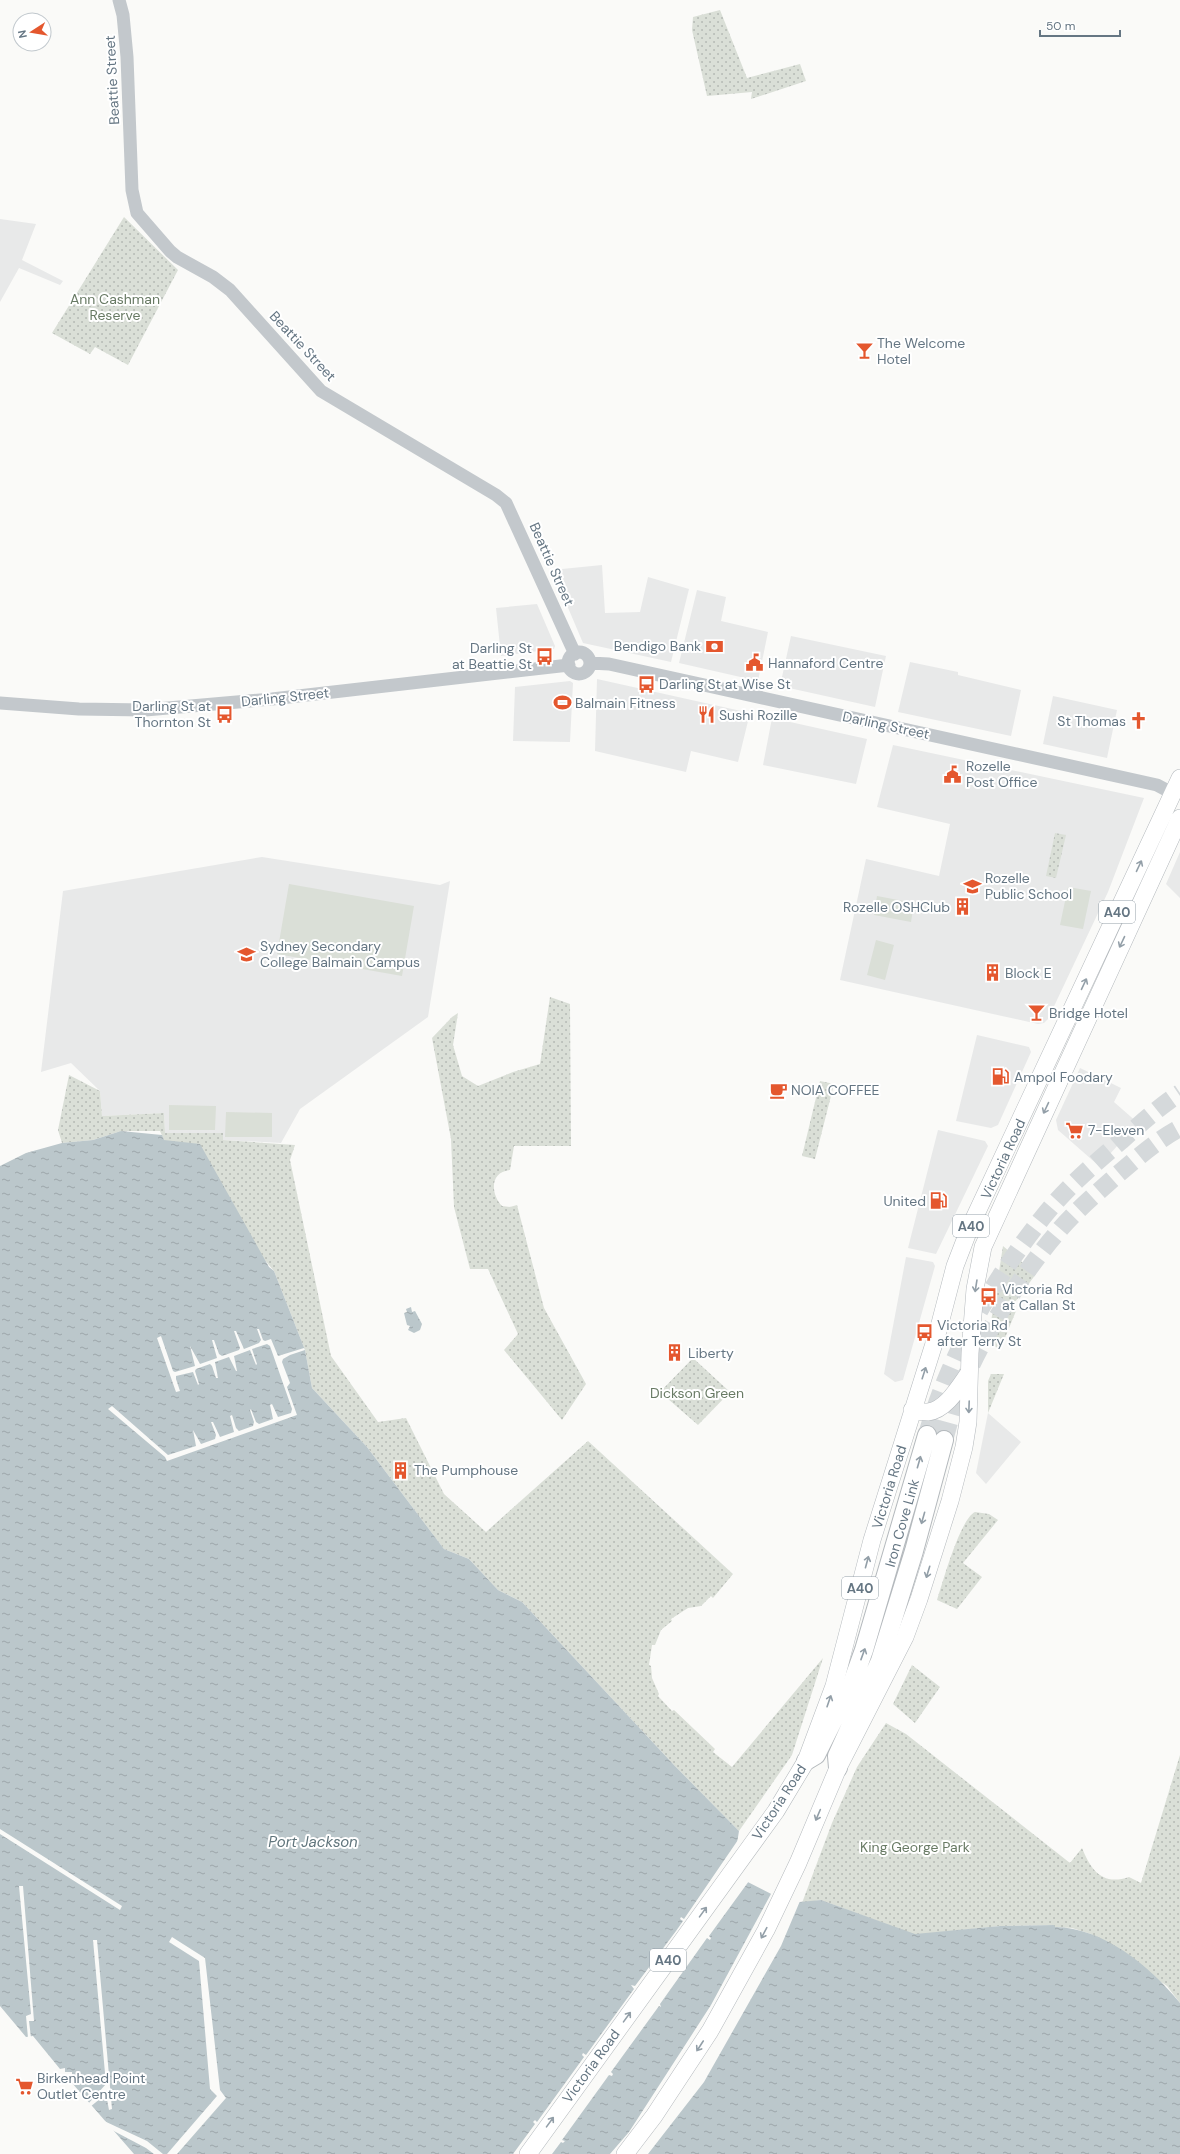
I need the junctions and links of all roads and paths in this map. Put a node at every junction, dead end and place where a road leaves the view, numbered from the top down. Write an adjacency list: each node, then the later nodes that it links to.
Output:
1 (119, 0): 2 (street, Beattie Street)
2 (575, 654): 3 (street); 4 (street)
3 (590, 663): 4 (street); 7 (street, Darling Street)
4 (569, 665): 5 (street, Darling Street)
5 (0, 703)
6 (1180, 778): 7 (highway, Victoria Road / A40)
7 (1176, 795): 9 (highway, Victoria Road / A40, one-way to 7)
8 (1180, 818): 10 (highway, Victoria Road / A40, one-way to 10)
9 (1056, 1044): 10 (highway); 12 (highway, Victoria Road / A40, one-way to 9)
10 (1066, 1065): 11 (highway, Victoria Road / A40, one-way to 11)
11 (969, 1373): 12 (highway); 14 (highway, Victoria Road / A40, one-way to 14)
12 (912, 1410): 13 (highway, Victoria Road / A40, one-way to 12)
13 (805, 1762): 14 (highway, Iron Cove Link, one-way to 14); 15 (highway, Victoria Road / A40, one-way to 13)
14 (836, 1773): 16 (highway, Victoria Road / A40, one-way to 16)
15 (528, 2154)
16 (625, 2154)

